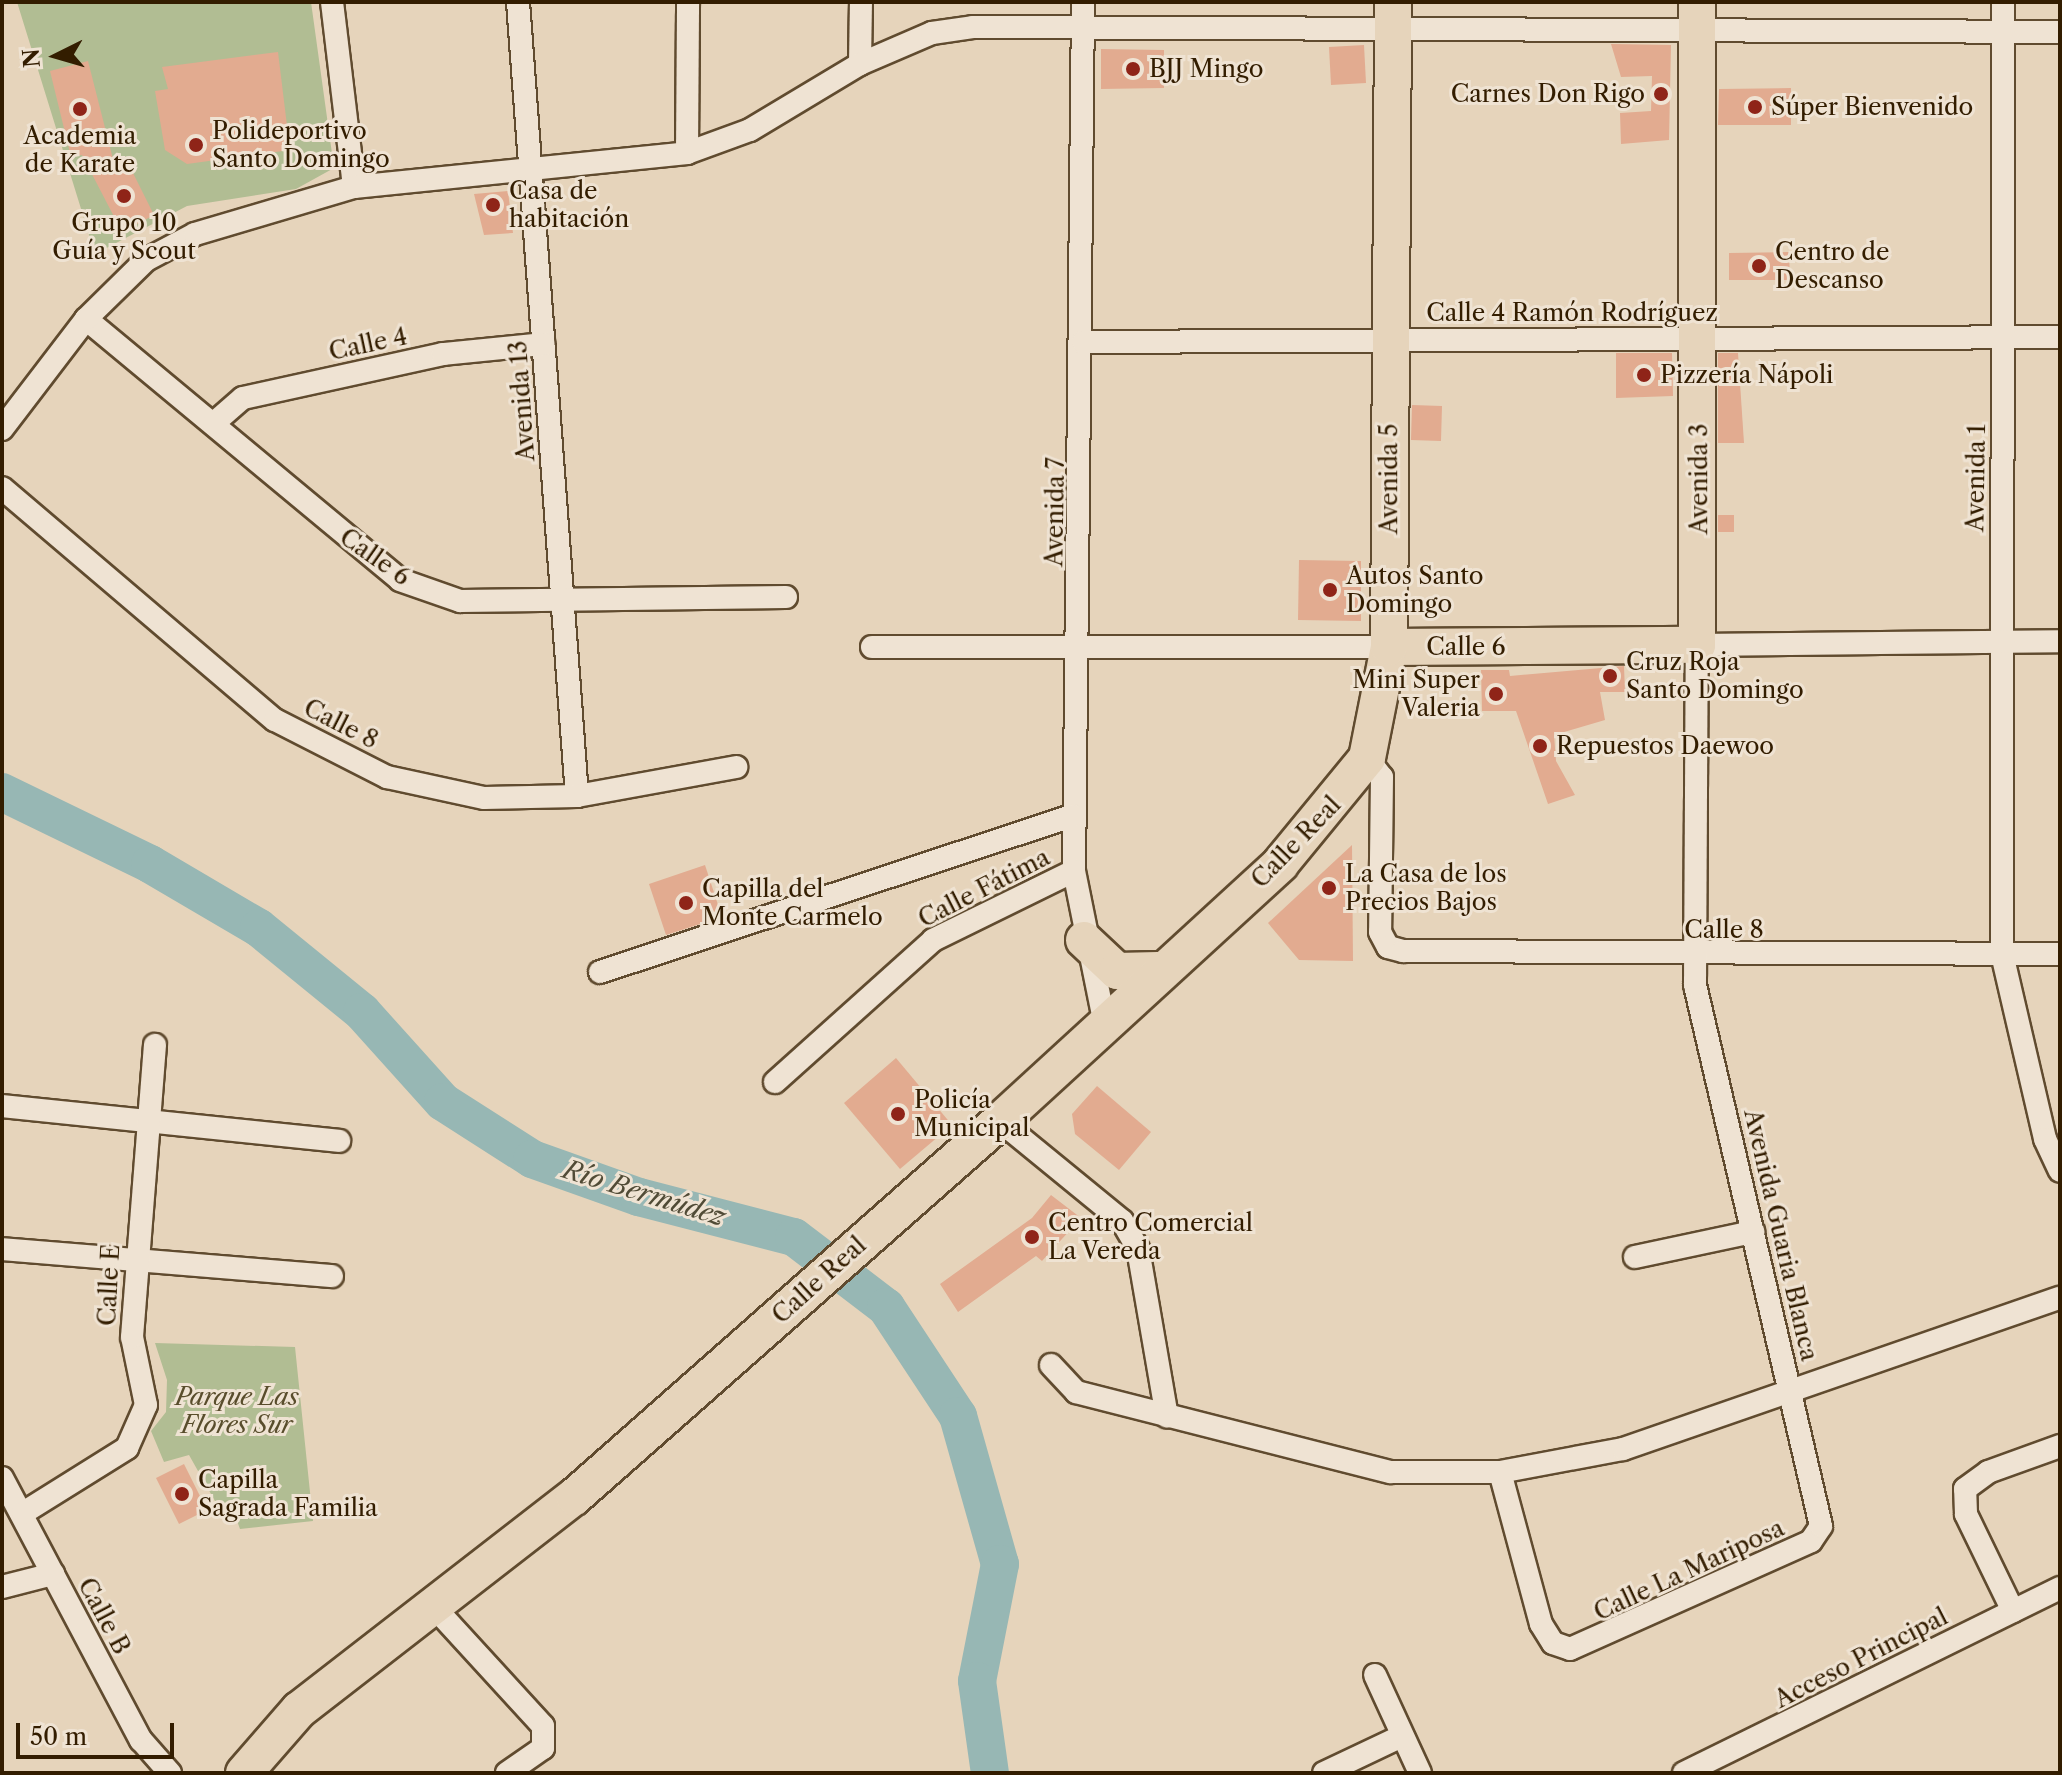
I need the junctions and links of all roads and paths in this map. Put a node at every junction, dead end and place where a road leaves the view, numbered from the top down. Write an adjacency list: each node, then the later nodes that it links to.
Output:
1 (332, 2): 15 (street)
2 (518, 2): 14 (street, Avenida 13)
3 (688, 2): 13 (street)
4 (861, 2): 12 (street)
5 (1083, 2): 9 (street, Avenida 7)
6 (2003, 2): 10 (street, Avenida 1)
7 (1393, 17): 8 (street); 9 (street); 19 (main road, Avenida 5)
8 (1697, 17): 10 (street); 20 (main road, Avenida 3)
9 (1083, 31): 12 (street); 21 (street, Avenida 7)
10 (2003, 32): 11 (street); 17 (street, Avenida 1)
11 (2060, 32)
12 (860, 64): 13 (street)
13 (687, 153): 14 (street)
14 (529, 167): 15 (street); 22 (street, Avenida 13)
15 (354, 187): 16 (street)
16 (86, 319): 23 (street, Calle 6); 24 (street)
17 (2003, 336): 18 (street, Calle 4 Ramón Rodríguez); 20 (street, Calle 4 Ramón Rodríguez); 28 (street, Avenida 1)
18 (2060, 337)
19 (1389, 339): 20 (street, Calle 4 Ramón Rodríguez); 21 (street, Calle 4 Ramón Rodríguez); 33 (main road, Avenida 5)
20 (1700, 339): 31 (main road, Avenida 3)
21 (1083, 342): 30 (street, Avenida 7)
22 (544, 344): 23 (street, Calle 4); 27 (street, Avenida 13)
23 (214, 423): 27 (street, Calle 6)
24 (2, 429)
25 (2, 488): 36 (street, Calle 8)
26 (786, 597): 27 (street, Calle 6)
27 (564, 605): 36 (street, Avenida 13)
28 (2000, 641): 29 (street, Calle 6); 31 (street, Calle 6); 40 (street, Avenida 1)
29 (2060, 641)
30 (1080, 645): 32 (street, Calle 6); 33 (street, Calle 6); 37 (street, Avenida 7)
31 (1697, 645): 33 (main road, Calle 6); 42 (street, Avenida 3)
32 (872, 647)
33 (1389, 647): 34 (main road, Avenida 5)
34 (1367, 758): 42 (street, Calle 8); 43 (main road, Calle Real)
35 (736, 767): 36 (street, Calle 8)
36 (577, 796)
37 (1073, 816): 38 (street, Avenida 7); 44 (street)
38 (1074, 871): 39 (street, Avenida 7); 47 (street, Calle Fátima)
39 (1084, 940): 43 (main road); 45 (street, Avenida 7)
40 (2002, 954): 41 (street, Calle 8); 42 (street, Calle 8); 52 (street, Avenida 1)
41 (2060, 954)
42 (1694, 956): 53 (street, Avenida Guaria Blanca)
43 (1158, 970): 45 (main road, Calle Real)
44 (600, 972)
45 (1104, 1020): 49 (main road, Calle Real)
46 (155, 1045): 50 (street, Calle E)
47 (775, 1082)
48 (2, 1106): 50 (street)
49 (1000, 1121): 61 (street); 70 (main road, Calle Real)
50 (148, 1123): 51 (street); 56 (street, Calle E)
51 (339, 1141)
52 (2060, 1171)
53 (1753, 1232): 55 (street); 60 (street, Avenida Guaria Blanca)
54 (2, 1249): 56 (street)
55 (1635, 1257)
56 (136, 1260): 57 (street); 65 (street, Calle E)
57 (332, 1276)
58 (2060, 1298): 60 (street)
59 (1051, 1365): 61 (street)
60 (1792, 1393): 63 (street); 66 (street, Avenida Guaria Blanca)
61 (1167, 1417): 63 (street)
62 (2060, 1446): 71 (street)
63 (1500, 1472): 66 (street, Calle La Mariposa)
64 (2, 1478): 65 (street, Calle B)
65 (23, 1513): 67 (street, Calle B)
66 (1821, 1526)
67 (53, 1574): 68 (street); 74 (street, Calle B)
68 (2, 1587)
69 (2060, 1588): 71 (street, Acceso Principal)
70 (434, 1607): 75 (main road, Calle Real); 76 (street)
71 (2013, 1611): 79 (street, Acceso Principal)
72 (1375, 1675): 73 (street)
73 (1402, 1736): 77 (street); 78 (street)
74 (170, 1773)
75 (244, 1773)
76 (507, 1773)
77 (1324, 1773)
78 (1420, 1773)
79 (1684, 1773)

